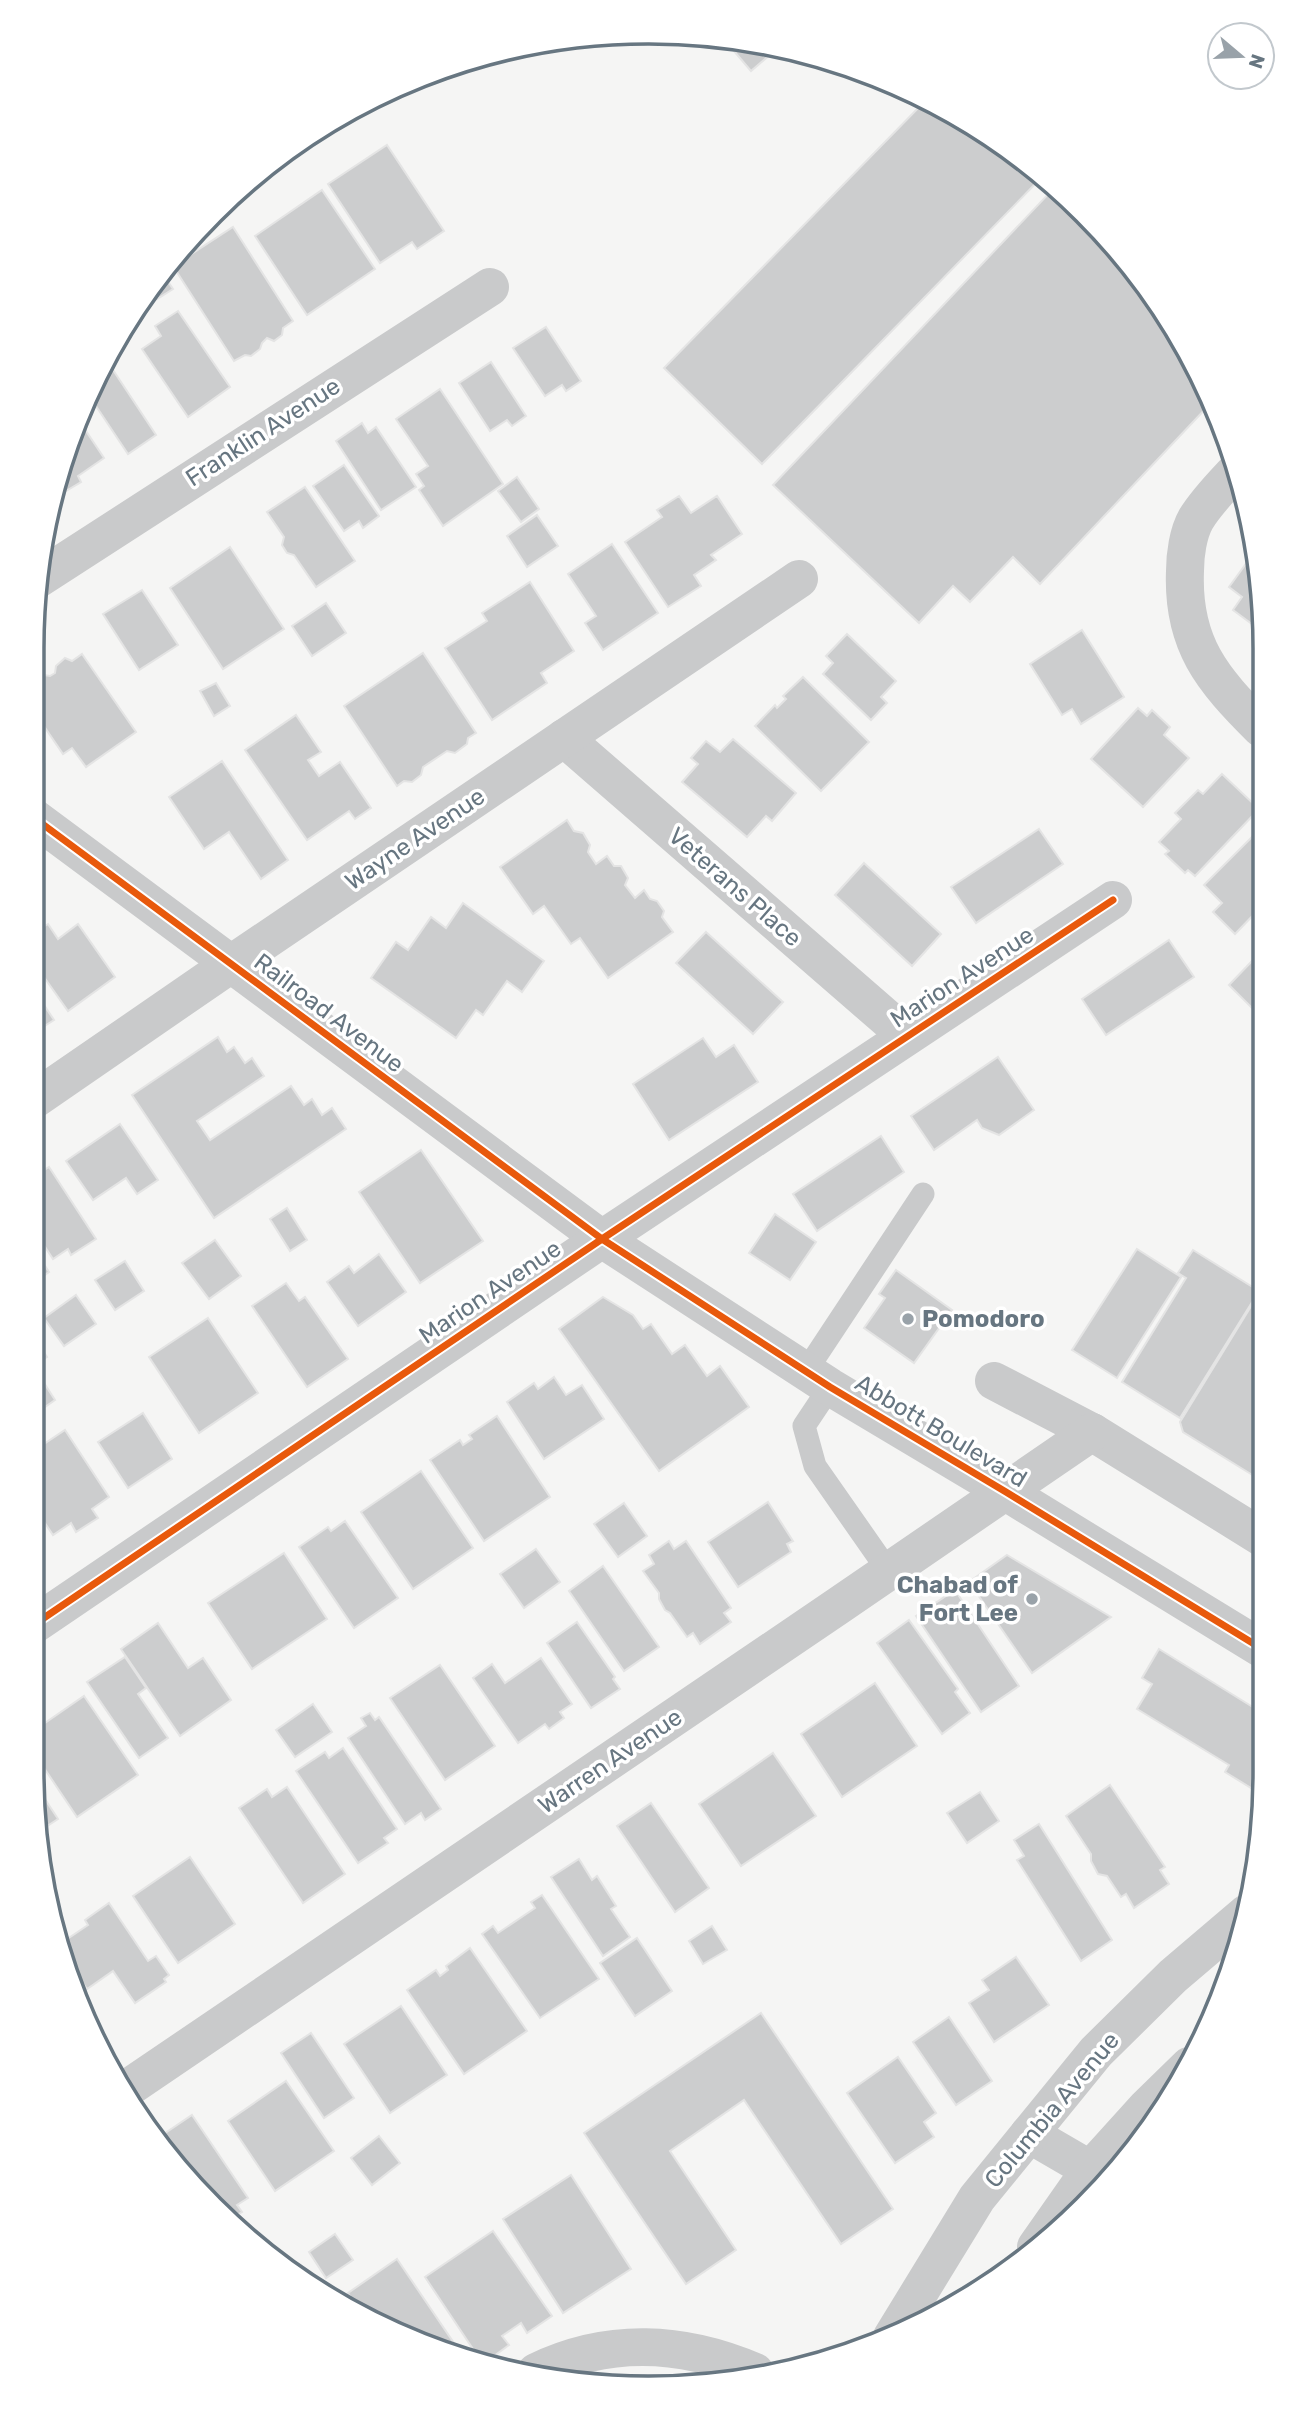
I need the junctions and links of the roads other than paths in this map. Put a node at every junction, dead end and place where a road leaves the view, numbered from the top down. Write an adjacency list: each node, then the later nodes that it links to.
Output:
1 (490, 287): 3 (street, Franklin Avenue)
2 (1227, 481): 5 (street)
3 (49, 572)
4 (799, 579): 6 (street, Wayne Avenue)
5 (1253, 720)
6 (564, 738): 9 (street, Wayne Avenue); 10 (street, Veterans Place)
7 (44, 825): 9 (street, Railroad Avenue)
8 (1113, 900): 10 (street, Marion Avenue)
9 (230, 964): 11 (street, Wayne Avenue); 13 (street, Railroad Avenue)
10 (907, 1036): 13 (street, Marion Avenue)
11 (44, 1093)
12 (923, 1194): 14 (lane)
13 (602, 1239): 14 (street, Abbott Boulevard); 20 (street, Marion Avenue)
14 (818, 1379): 17 (street, Abbott Boulevard); 19 (lane)
15 (994, 1381): 16 (street)
16 (1092, 1432): 17 (street, Warren Avenue); 18 (street)
17 (1006, 1492): 19 (street, Warren Avenue); 21 (street, Abbott Boulevard)
18 (1253, 1532)
19 (889, 1572): 23 (street, Warren Avenue)
20 (44, 1618)
21 (1253, 1643)
22 (1234, 1924): 25 (street, Columbia Avenue)
23 (132, 2085)
24 (1156, 2099): 26 (street)
25 (1029, 2134): 26 (street); 28 (street, Columbia Avenue)
26 (1097, 2174): 27 (street)
27 (1077, 2198)
28 (902, 2320)
29 (546, 2367): 30 (street)
30 (745, 2368)

